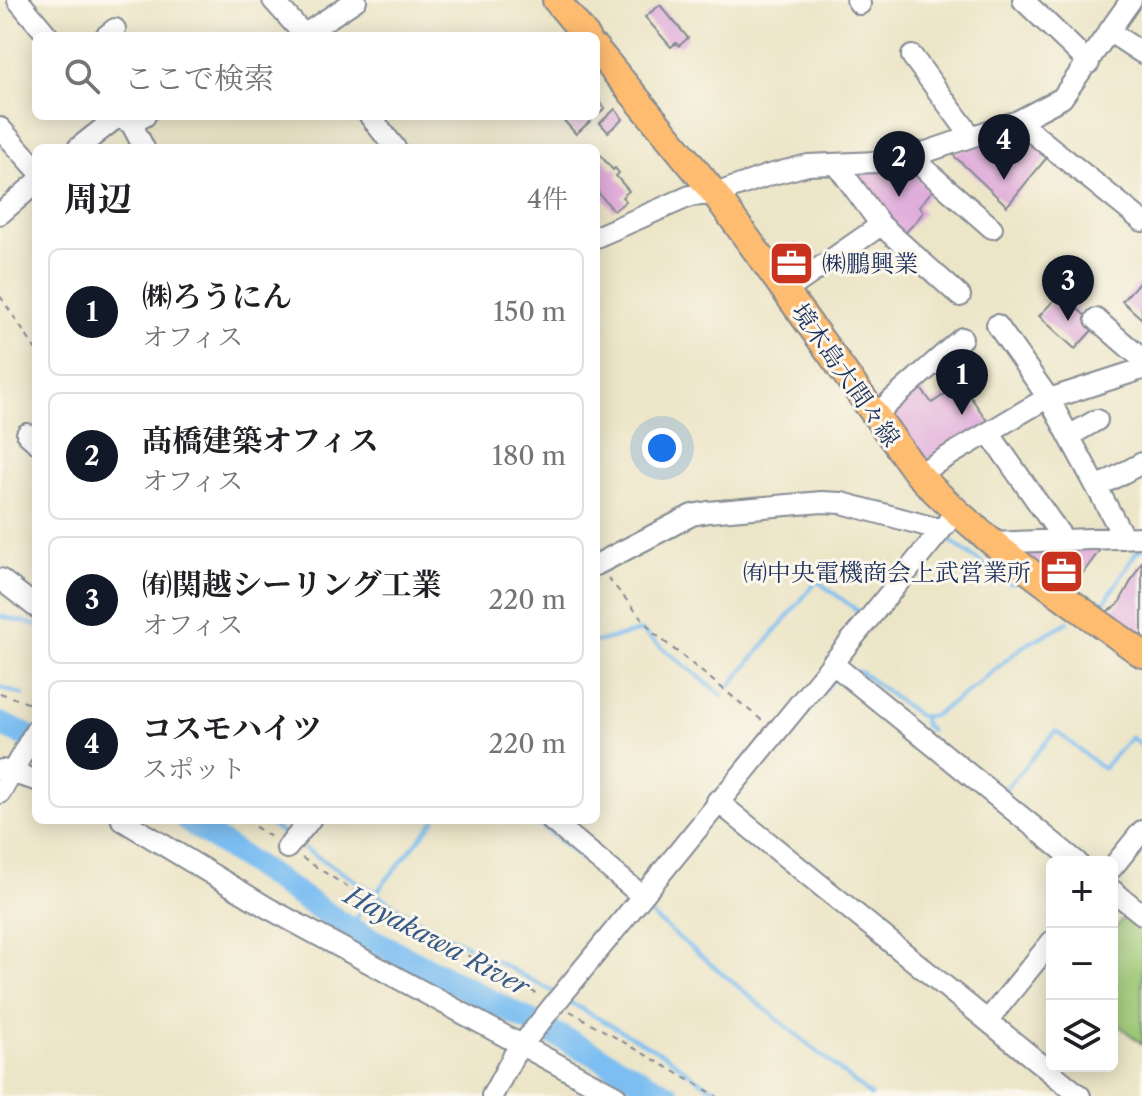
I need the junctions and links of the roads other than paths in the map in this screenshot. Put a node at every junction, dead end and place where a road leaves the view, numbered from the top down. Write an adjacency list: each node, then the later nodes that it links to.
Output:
1 (18, 0): 7 (street)
2 (273, 0): 8 (street)
3 (356, 0): 9 (street)
4 (556, 0): 10 (main road)
5 (1023, 0): 15 (street)
6 (1131, 0): 11 (street)
7 (45, 32)
8 (301, 32)
9 (310, 32)
10 (583, 32)
11 (1110, 32): 12 (street); 15 (street)
12 (1142, 53)
13 (600, 54): 29 (main road, 境木島大間々線)
14 (912, 56): 21 (street)
15 (1089, 63): 19 (street)
16 (124, 120): 22 (street)
17 (128, 120): 23 (street)
18 (373, 120): 24 (street)
19 (1018, 121): 21 (street); 31 (street)
20 (0, 128): 26 (street)
21 (971, 136): 25 (street)
22 (85, 144)
23 (142, 144)
24 (392, 144)
25 (911, 157): 27 (street); 33 (street)
26 (32, 164)
27 (837, 165): 29 (street); 32 (street)
28 (32, 186): 30 (street)
29 (715, 194): 34 (street); 35 (main road, 境木島大間々線)
30 (0, 214)
31 (1142, 221)
32 (881, 225): 35 (street); 36 (street)
33 (992, 228)
34 (600, 235)
35 (786, 291): 42 (main road, 境木島大間々線)
36 (960, 296)
37 (1096, 319): 40 (street)
38 (997, 325): 41 (street)
39 (962, 338): 42 (street)
40 (1140, 371): 41 (street)
41 (1049, 399): 44 (street); 45 (street)
42 (874, 416): 47 (main road, 境木島大間々線)
43 (1097, 420): 45 (street)
44 (989, 433): 47 (street); 51 (street)
45 (1069, 436): 48 (street)
46 (1142, 463): 48 (street)
47 (918, 474): 49 (main road, 境木島大間々線)
48 (1097, 487): 50 (street)
49 (947, 521): 52 (main road, 境木島大間々線); 53 (street); 57 (street)
50 (1133, 537): 51 (street)
51 (1064, 540): 52 (street)
52 (991, 543): 56 (main road, 境木島大間々線)
53 (600, 563)
54 (0, 579): 55 (street)
55 (32, 604)
56 (1142, 654)
57 (832, 663): 62 (street); 68 (street)
58 (32, 736): 59 (street)
59 (9, 768): 60 (street); 61 (street)
60 (32, 778)
61 (0, 793)
62 (717, 801): 70 (street); 74 (street)
63 (129, 824): 75 (street)
64 (307, 824): 67 (street)
65 (556, 824): 70 (street)
66 (1142, 831): 69 (street)
67 (287, 848)
68 (1070, 856)
69 (1118, 861)
70 (641, 895): 75 (street)
71 (1118, 895): 72 (street)
72 (1142, 914)
73 (1046, 948): 74 (street)
74 (988, 1020): 78 (street)
75 (525, 1041): 76 (street); 77 (street)
76 (492, 1096)
77 (616, 1096)
78 (1080, 1096)

